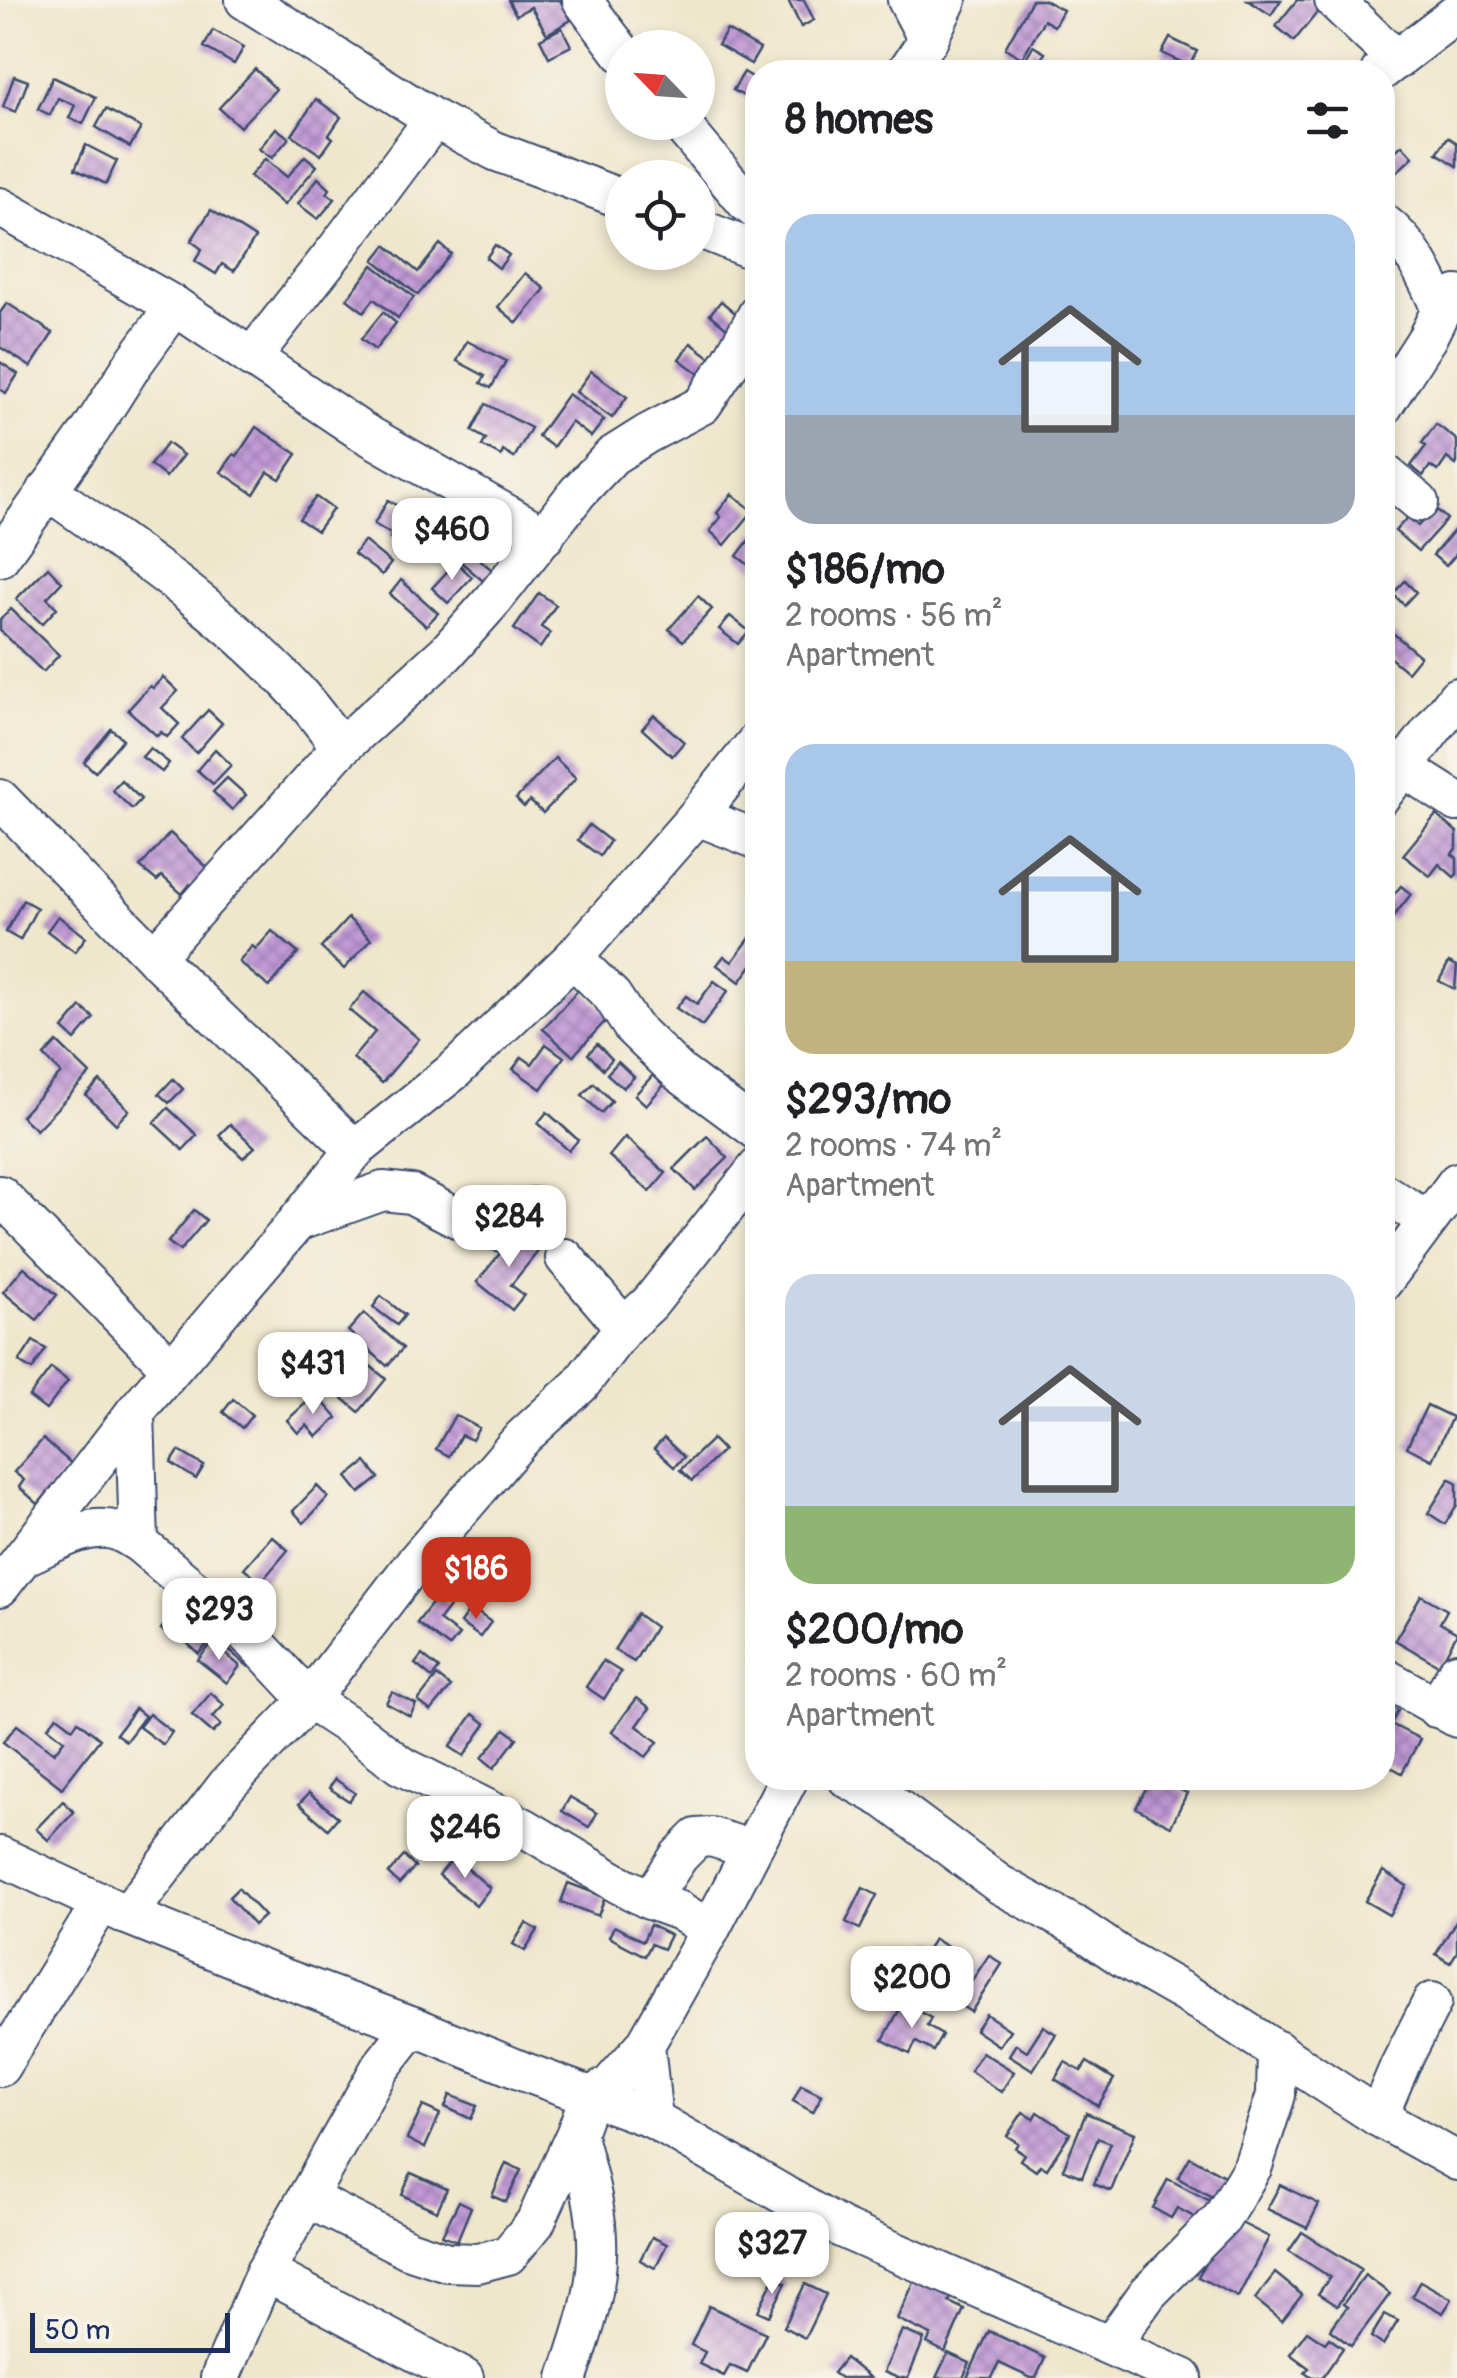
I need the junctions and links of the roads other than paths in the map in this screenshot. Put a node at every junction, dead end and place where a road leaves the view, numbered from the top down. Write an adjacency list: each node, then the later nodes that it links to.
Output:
1 (245, 0): 12 (street)
2 (582, 0): 7 (street)
3 (908, 0): 8 (street)
4 (948, 0): 8 (street)
5 (1334, 0): 10 (street)
6 (1457, 13): 11 (street)
7 (605, 30)
8 (928, 40): 9 (street)
9 (914, 60)
10 (1383, 60)
11 (1395, 61)
12 (434, 119): 14 (street); 23 (street)
13 (694, 140): 15 (street)
14 (605, 193)
15 (745, 201)
16 (0, 207): 21 (street)
17 (1395, 234): 20 (street)
18 (715, 235): 19 (street)
19 (745, 247)
20 (1449, 303): 24 (street)
21 (176, 306): 23 (street); 26 (street)
22 (745, 343): 28 (street)
23 (251, 358): 28 (street)
24 (1395, 388)
25 (1395, 482): 27 (street)
26 (47, 490): 29 (street); 31 (street)
27 (1420, 502)
28 (545, 536): 31 (street)
29 (0, 557)
30 (1457, 697): 33 (street)
31 (341, 748): 39 (street)
32 (745, 756): 37 (street)
33 (1395, 766)
34 (1395, 776): 36 (street)
35 (0, 799): 39 (street)
36 (1457, 802)
37 (697, 816): 38 (street); 40 (street)
38 (745, 835)
39 (154, 957): 42 (street)
40 (573, 958): 41 (street); 42 (street)
41 (745, 1122)
42 (355, 1150): 49 (street)
43 (1457, 1182): 48 (street)
44 (745, 1183): 52 (street)
45 (1395, 1200): 48 (street)
46 (4, 1206): 53 (street)
47 (533, 1207): 49 (street)
48 (1427, 1220): 51 (street)
49 (297, 1222): 53 (street)
50 (565, 1258): 52 (street)
51 (1395, 1261)
52 (624, 1327): 60 (street)
53 (171, 1368): 54 (street)
54 (136, 1412): 55 (street); 56 (street)
55 (139, 1543): 56 (street); 60 (street)
56 (26, 1556): 57 (street)
57 (0, 1588)
58 (1457, 1672): 61 (street)
59 (1395, 1684): 61 (street)
60 (309, 1700): 66 (street); 67 (street)
61 (1446, 1713)
62 (782, 1790): 64 (street)
63 (868, 1790): 73 (street)
64 (750, 1849): 66 (street); 68 (street)
65 (0, 1856): 67 (street)
66 (650, 1900): 68 (street)
67 (115, 1908): 70 (street); 74 (street)
68 (710, 1930): 72 (street)
69 (1432, 2002): 77 (street)
70 (356, 2005): 71 (street); 75 (street)
71 (413, 2026): 75 (street); 76 (street)
72 (645, 2046): 76 (street); 78 (street)
73 (1277, 2050): 77 (street); 83 (street)
74 (0, 2067)
75 (380, 2068): 81 (street)
76 (589, 2097): 78 (street); 79 (street)
77 (1378, 2117): 80 (street)
78 (653, 2119): 83 (street)
79 (576, 2133): 81 (street); 86 (street)
80 (1457, 2161)
81 (307, 2198): 82 (street)
82 (264, 2272): 84 (street); 85 (street)
83 (1114, 2358): 87 (street)
84 (220, 2378)
85 (464, 2378)
86 (568, 2378)
87 (1183, 2378)

